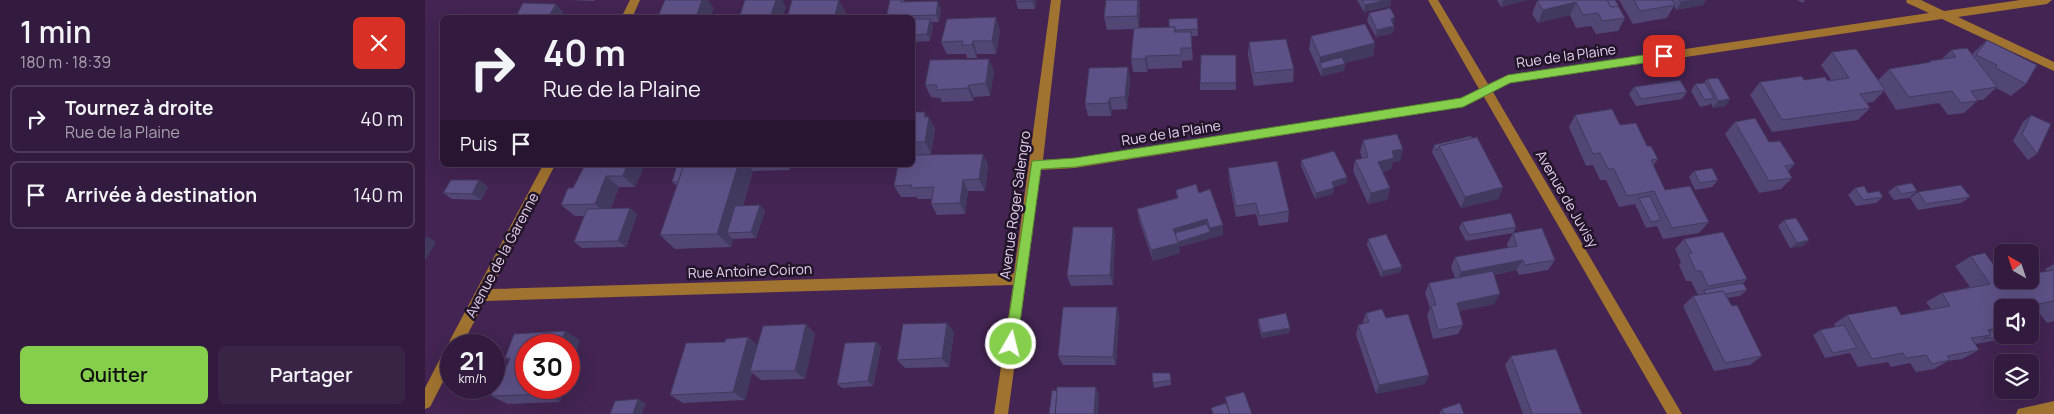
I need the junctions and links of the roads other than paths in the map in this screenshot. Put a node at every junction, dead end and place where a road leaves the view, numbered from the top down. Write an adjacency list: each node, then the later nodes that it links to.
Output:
1 (635, 0): 6 (street)
2 (1056, 0): 10 (street, Avenue Roger Salengro)
3 (1433, 0): 9 (street, Avenue de Juvisy)
4 (1911, 0): 7 (street)
5 (2047, 0): 7 (street, Rue de la Plaine)
6 (628, 15)
7 (1943, 15): 8 (street); 9 (street, Rue de la Plaine)
8 (2054, 67)
9 (1487, 92): 10 (street, Rue de la Plaine); 19 (street, Avenue de Juvisy)
10 (1036, 165): 12 (street, Avenue Roger Salengro)
11 (548, 167): 13 (street, Avenue de la Garenne)
12 (1020, 279): 13 (street, Rue Antoine Coiron); 18 (street, Avenue Roger Salengro)
13 (481, 296): 14 (street, Avenue de la Garenne)
14 (461, 334)
15 (440, 373): 16 (street)
16 (425, 402)
17 (2054, 408): 20 (street)
18 (1001, 414)
19 (1675, 414)
20 (2023, 414)

